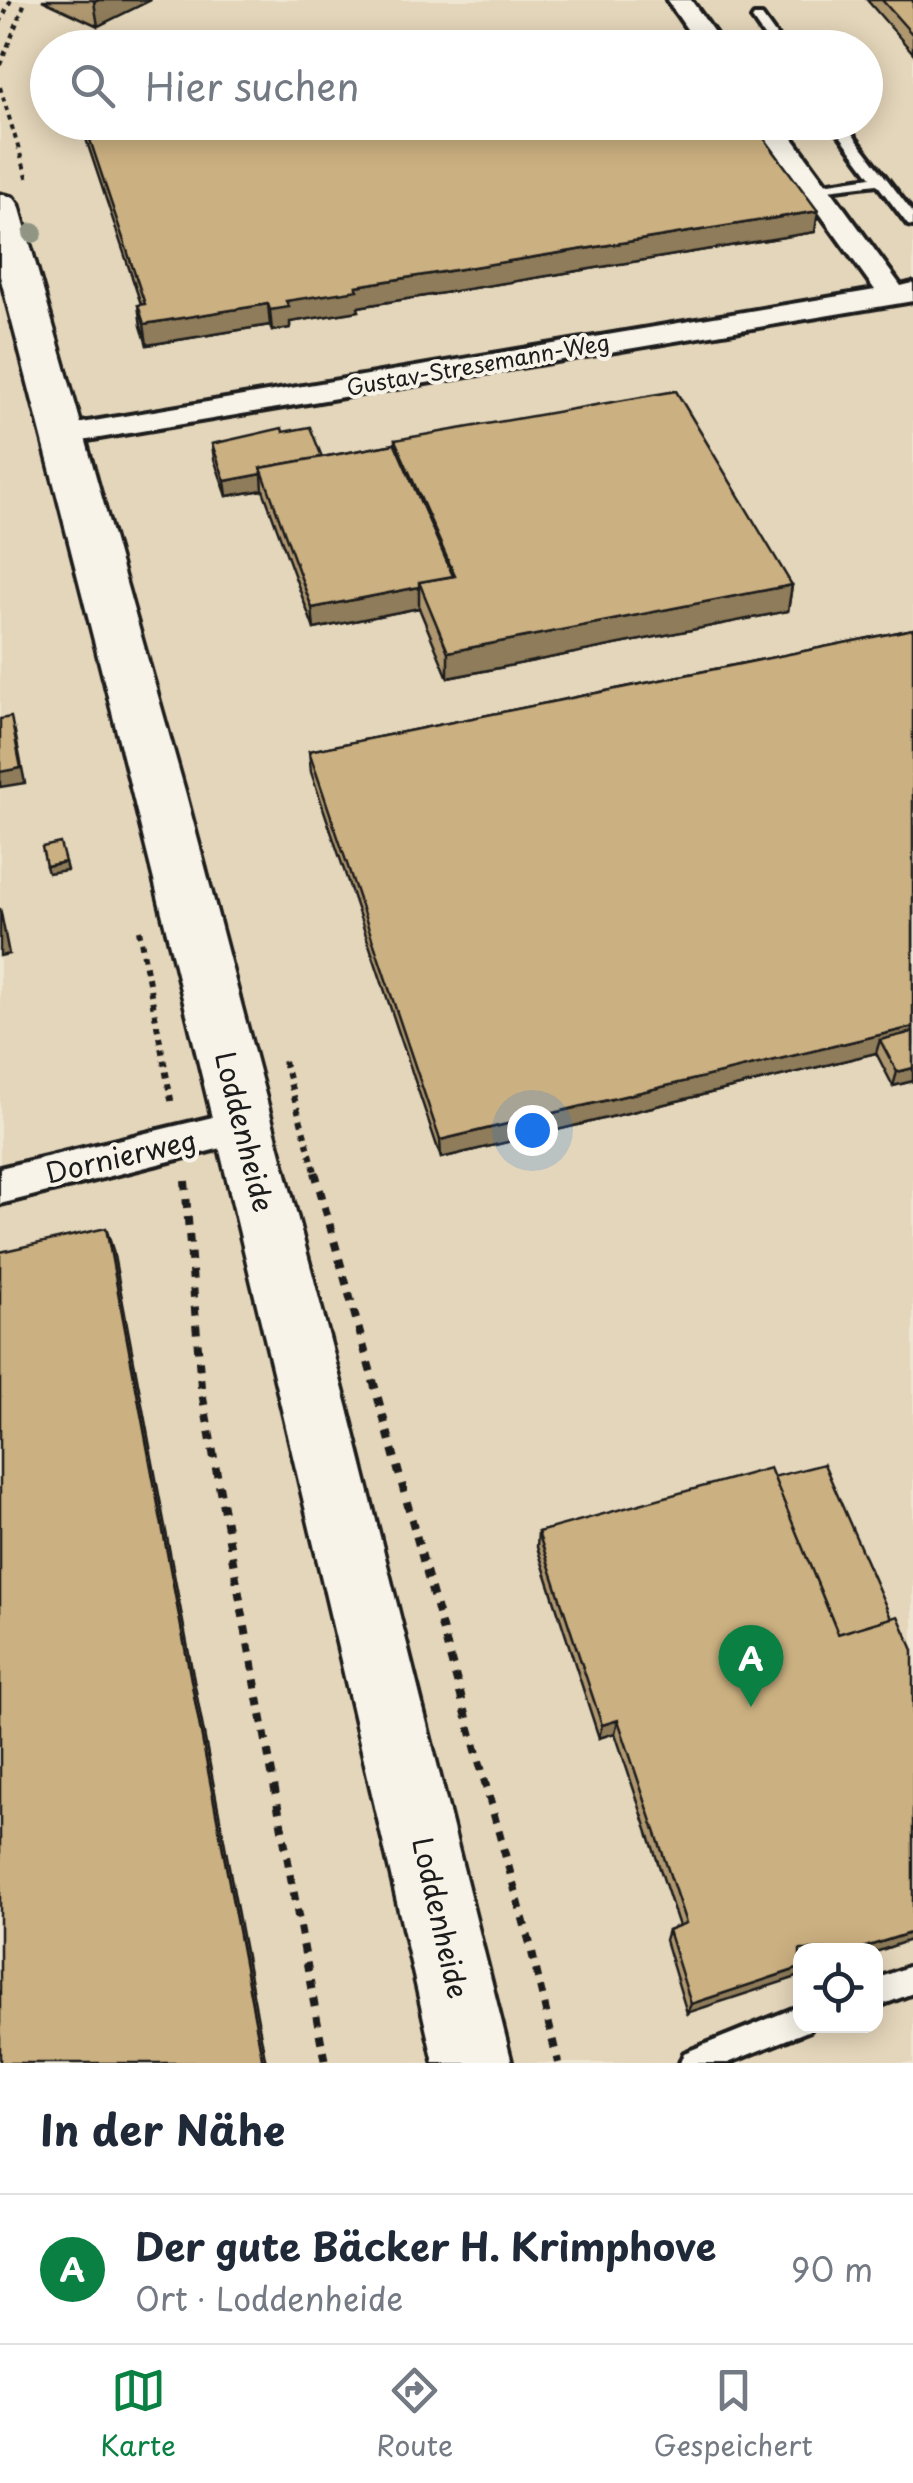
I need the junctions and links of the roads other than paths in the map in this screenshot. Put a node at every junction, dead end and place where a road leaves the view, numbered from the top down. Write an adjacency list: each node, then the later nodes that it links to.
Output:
1 (678, 0): 3 (street)
2 (758, 20): 4 (lane)
3 (700, 30)
4 (766, 30)
5 (780, 140): 8 (street, Gustav-Stresemann-Weg)
6 (849, 140): 7 (lane)
7 (878, 180): 8 (lane); 10 (lane)
8 (816, 189): 11 (street, Gustav-Stresemann-Weg)
9 (0, 205): 12 (street, Loddenheide)
10 (913, 222)
11 (903, 294): 12 (street, Gustav-Stresemann-Weg)
12 (64, 435): 13 (street, Loddenheide)
13 (210, 1136): 14 (street, Dornierweg); 18 (street, Loddenheide)
14 (0, 1186)
15 (913, 1979): 16 (lane)
16 (883, 1990)
17 (793, 2023): 19 (lane)
18 (473, 2063)
19 (694, 2063)

